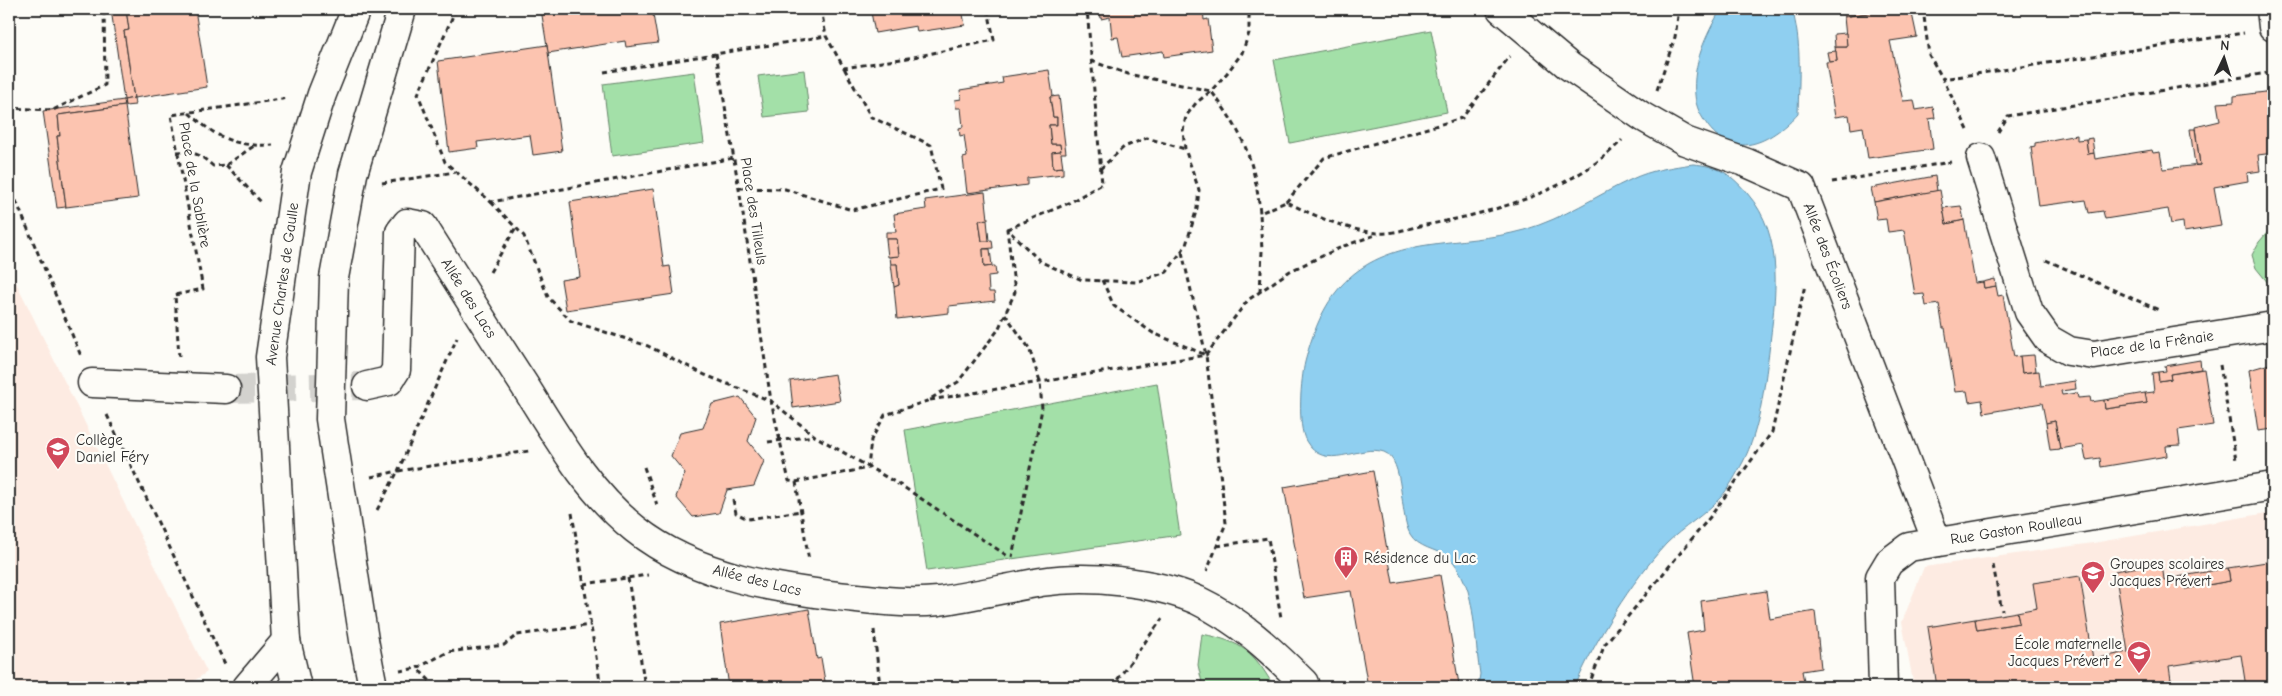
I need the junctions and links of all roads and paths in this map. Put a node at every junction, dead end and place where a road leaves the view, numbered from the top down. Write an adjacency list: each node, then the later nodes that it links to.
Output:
1 (104, 9): 24 (path)
2 (356, 9): 23 (street, Avenue Charles de Gaulle)
3 (402, 9): 39 (street)
4 (456, 9): 35 (path)
5 (821, 9): 14 (path)
6 (988, 9): 17 (path)
7 (1087, 9): 16 (path)
8 (1249, 9): 22 (path)
9 (1501, 9): 26 (street, Allée des Écoliers)
10 (1679, 9): 26 (path)
11 (1922, 9): 21 (path)
12 (2271, 9): 13 (street)
13 (2262, 30): 21 (path)
14 (826, 36): 15 (path); 17 (path)
15 (716, 52): 19 (path); 31 (path, Place des Tilleuls)
16 (1091, 62): 22 (path); 34 (path)
17 (844, 68): 38 (path)
18 (1501, 70): 41 (path)
19 (604, 72)
20 (2273, 72): 32 (path)
21 (1943, 79): 32 (path)
22 (1211, 90): 29 (path); 42 (path)
23 (322, 94): 25 (path, Place de la Sablière); 27 (street, Avenue Charles de Gaulle)
24 (9, 108)
25 (189, 112): 28 (path); 30 (path, Place de la Sablière)
26 (1643, 117): 37 (street, Allée des Écoliers); 47 (path)
27 (306, 143): 28 (path); 45 (street, Avenue Charles de Gaulle)
28 (254, 146): 33 (path)
29 (1185, 149): 34 (path); 49 (path)
30 (177, 152): 33 (path); 61 (path, Place de la Sablière)
31 (734, 158): 38 (path, Place des Tilleuls); 40 (path)
32 (1981, 158): 37 (path); 48 (street, Place de la Frênaie)
33 (226, 165): 45 (path)
34 (1100, 169): 44 (path)
35 (456, 172): 39 (path); 40 (path)
36 (9, 184): 59 (path)
37 (1801, 187): 46 (street, Allée des Écoliers)
38 (739, 188): 63 (path, Place des Tilleuls)
39 (350, 189): 72 (street)
40 (491, 202): 43 (path)
41 (1286, 202): 42 (path); 47 (path)
42 (1260, 213): 51 (path)
43 (516, 227): 52 (path); 63 (path)
44 (1007, 229): 50 (path); 53 (path)
45 (288, 232): 89 (street, Avenue Charles de Gaulle)
46 (1818, 232): 79 (street, Allée des Écoliers); 100 (path)
47 (1381, 233): 51 (path)
48 (2007, 242): 54 (path); 56 (street, Place de la Frênaie)
49 (1182, 251): 50 (path); 57 (path)
50 (1102, 280): 57 (path)
51 (1260, 292): 57 (path)
52 (472, 303): 60 (street, Allée des Lacs); 68 (street, Allée des Lacs); 70 (path)
53 (1005, 314): 58 (path); 64 (path)
54 (2169, 315)
55 (2273, 326): 56 (street, Place de la Frênaie)
56 (2214, 335): 74 (path)
57 (1206, 355): 58 (path); 80 (path)
58 (1040, 382): 64 (path); 69 (path)
59 (92, 383): 61 (street); 91 (path)
60 (367, 386)
61 (181, 388): 62 (street)
62 (226, 389)
63 (771, 400): 65 (path); 66 (path, Place des Tilleuls)
64 (926, 401): 69 (path)
65 (815, 436): 66 (path); 69 (path)
66 (780, 440): 67 (path); 71 (path, Place des Tilleuls)
67 (768, 442)
68 (562, 446): 70 (path); 81 (street, Allée des Lacs)
69 (868, 468): 71 (path)
70 (398, 471): 72 (path)
71 (796, 482): 77 (path)
72 (340, 483): 93 (street)
73 (2273, 486): 74 (street, Rue Gaston Roulleau)
74 (2241, 492): 78 (street, Rue Gaston Roulleau)
75 (733, 500): 77 (path)
76 (572, 510): 83 (path)
77 (801, 511): 84 (path)
78 (1988, 534): 79 (street, Rue Gaston Roulleau); 87 (path)
79 (1937, 542): 101 (street, Rue Gaston Roulleau)
80 (1217, 546): 85 (path); 90 (path)
81 (674, 555): 82 (path); 84 (street, Allée des Lacs)
82 (628, 578): 83 (path); 96 (path)
83 (584, 584): 88 (path)
84 (815, 593): 86 (street, Allée des Lacs)
85 (1188, 597): 86 (street, Allée des Lacs); 90 (street, Allée des Lacs); 98 (path)
86 (874, 600): 97 (path)
87 (2002, 611)
88 (591, 625): 94 (path); 95 (path)
89 (286, 641): 91 (street); 92 (street, Avenue Charles de Gaulle)
90 (1285, 664): 99 (street, Allée des Lacs)
91 (238, 678)
92 (297, 687)
93 (373, 687)
94 (436, 687)
95 (601, 687)
96 (645, 687)
97 (880, 687)
98 (1112, 687)
99 (1305, 687)
100 (1588, 687)
101 (1883, 687)

